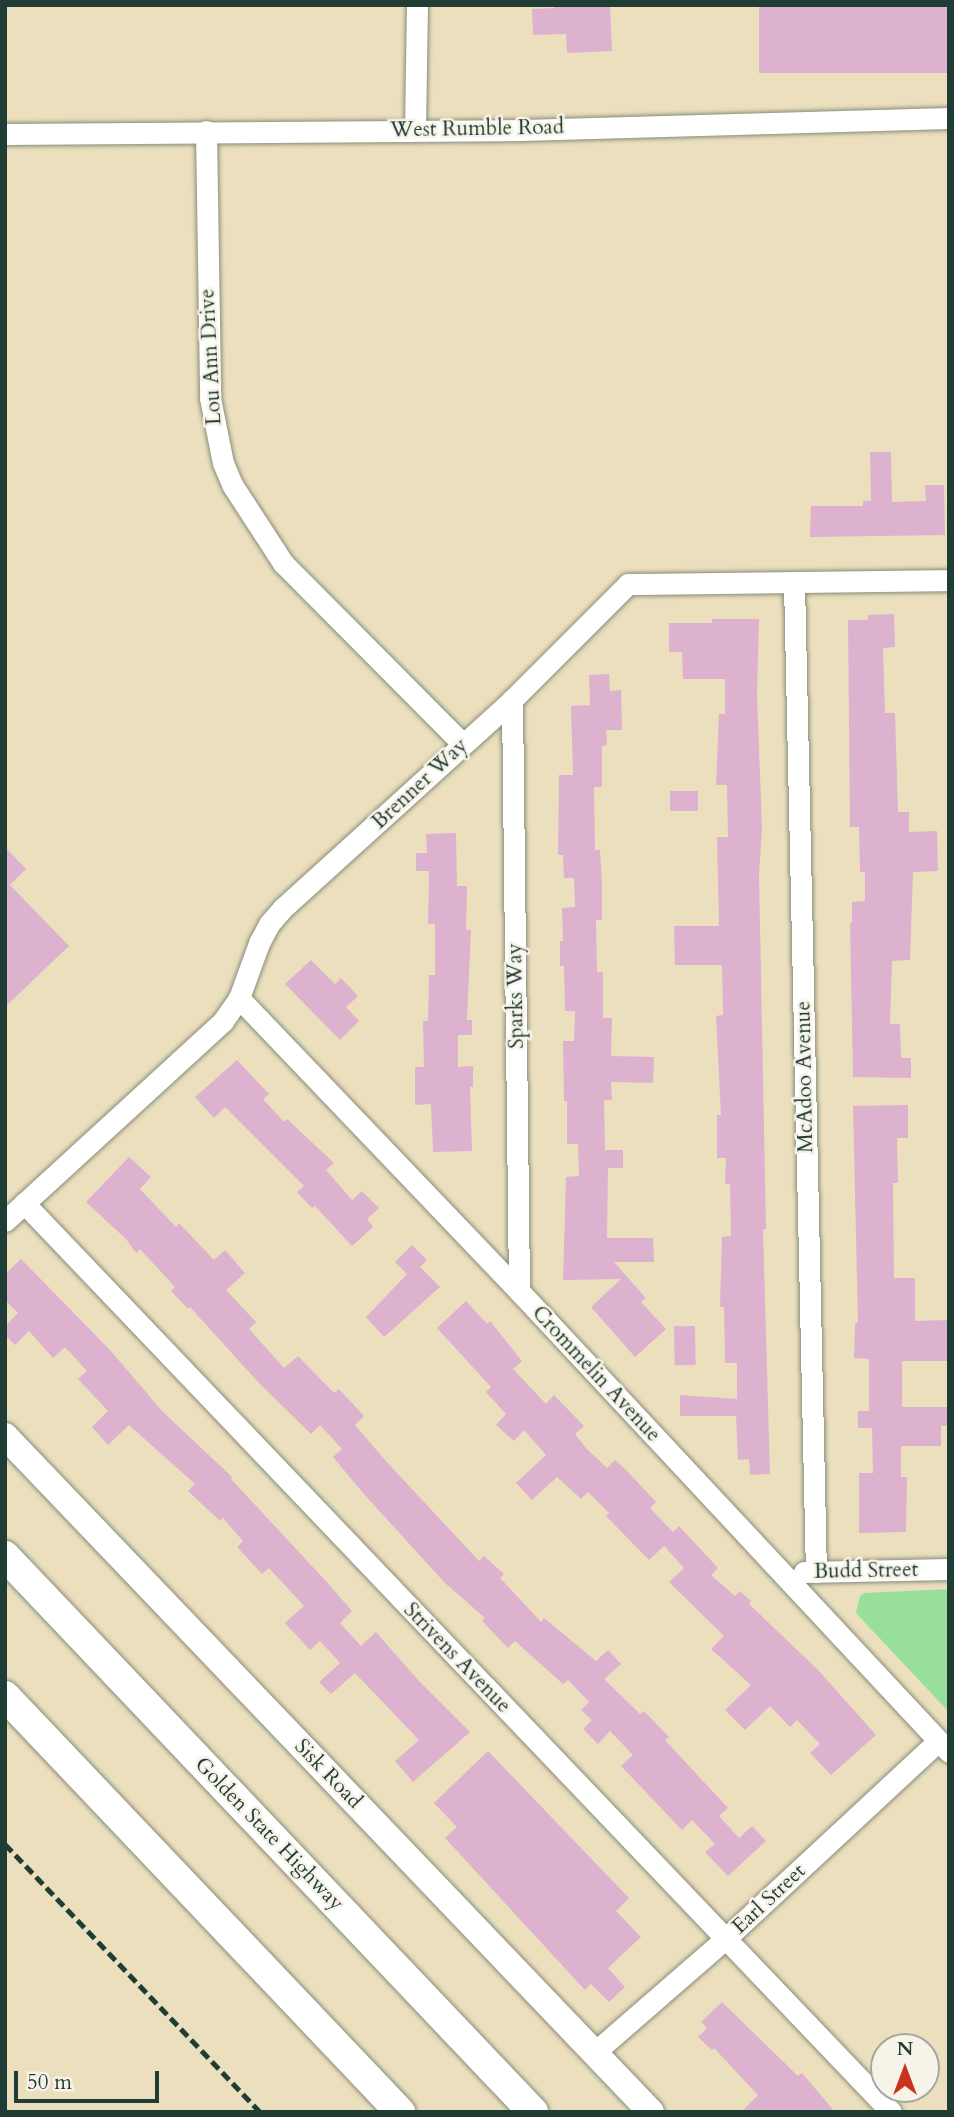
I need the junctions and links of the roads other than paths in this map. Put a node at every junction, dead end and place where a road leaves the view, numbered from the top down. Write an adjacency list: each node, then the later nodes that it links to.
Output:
1 (417, 5): 3 (street)
2 (949, 118): 3 (street, West Rumble Road)
3 (415, 130): 4 (street, West Rumble Road)
4 (206, 131): 5 (street, West Rumble Road); 9 (street, Lou Ann Drive)
5 (5, 134)
6 (949, 580): 7 (street, Brenner Way)
7 (794, 582): 8 (street, Brenner Way); 17 (street, McAdoo Avenue)
8 (512, 700): 9 (street, Brenner Way); 13 (street, Sparks Way)
9 (462, 743): 10 (street, Brenner Way)
10 (239, 998): 11 (street, Brenner Way); 13 (street, Crommelin Avenue)
11 (24, 1203): 12 (street, Brenner Way); 21 (street, Strivens Avenue)
12 (5, 1221)
13 (519, 1291): 18 (street, Crommelin Avenue)
14 (5, 1436): 22 (main road, Sisk Road)
15 (5, 1556): 24 (highway, Golden State Highway)
16 (949, 1569): 17 (street, Budd Street)
17 (816, 1572): 18 (street, Budd Street)
18 (783, 1573): 20 (street, Crommelin Avenue)
19 (5, 1696): 23 (highway)
20 (943, 1747): 21 (street, Earl Street)
21 (724, 1940): 22 (street, Earl Street); 26 (street, Strivens Avenue)
22 (595, 2052): 25 (main road, Sisk Road)
23 (400, 2112)
24 (533, 2112)
25 (651, 2112)
26 (891, 2112)

